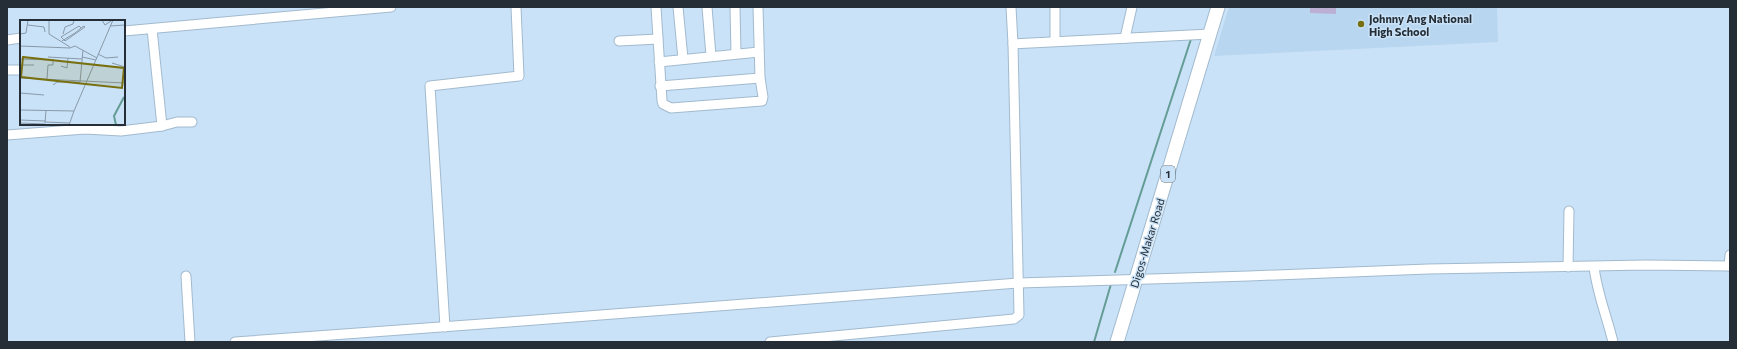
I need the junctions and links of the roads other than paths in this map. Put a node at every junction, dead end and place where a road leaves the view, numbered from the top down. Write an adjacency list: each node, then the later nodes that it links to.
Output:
1 (391, 7): 12 (street)
2 (516, 7): 42 (street)
3 (656, 7): 17 (street)
4 (678, 7): 25 (street)
5 (707, 7): 24 (street)
6 (735, 7): 23 (street)
7 (758, 7): 22 (street)
8 (1011, 7): 21 (street)
9 (1055, 7): 20 (street)
10 (1132, 7): 16 (street)
11 (1218, 7): 14 (highway, Digos-Makar Road / 1)
12 (152, 29): 13 (street); 32 (street)
13 (125, 31)
14 (1210, 34): 16 (street); 40 (highway, Digos-Makar Road / 1)
15 (20, 38): 18 (street)
16 (1125, 38): 20 (street)
17 (658, 39): 19 (street); 26 (street)
18 (7, 40)
19 (619, 41)
20 (1056, 41): 21 (street)
21 (1013, 44): 41 (street)
22 (759, 52): 23 (street); 29 (street)
23 (736, 54): 24 (street)
24 (711, 56): 25 (street)
25 (683, 59): 26 (street)
26 (659, 62): 30 (street)
27 (7, 70): 28 (street)
28 (20, 70)
29 (760, 78): 30 (street); 30 (street)
30 (660, 86)
31 (192, 122): 32 (street)
32 (162, 126): 33 (street)
33 (7, 135)
34 (1569, 211): 37 (street)
35 (1730, 255): 36 (street)
36 (1729, 266): 38 (street)
37 (1568, 267): 38 (street); 40 (street)
38 (1594, 267): 47 (street)
39 (186, 276): 43 (street)
40 (1136, 279): 41 (street); 46 (highway, Digos-Makar Road / 1)
41 (1019, 283): 42 (street); 45 (street)
42 (445, 327): 44 (street)
43 (190, 342)
44 (235, 342)
45 (770, 342)
46 (1117, 342)
47 (1613, 342)

